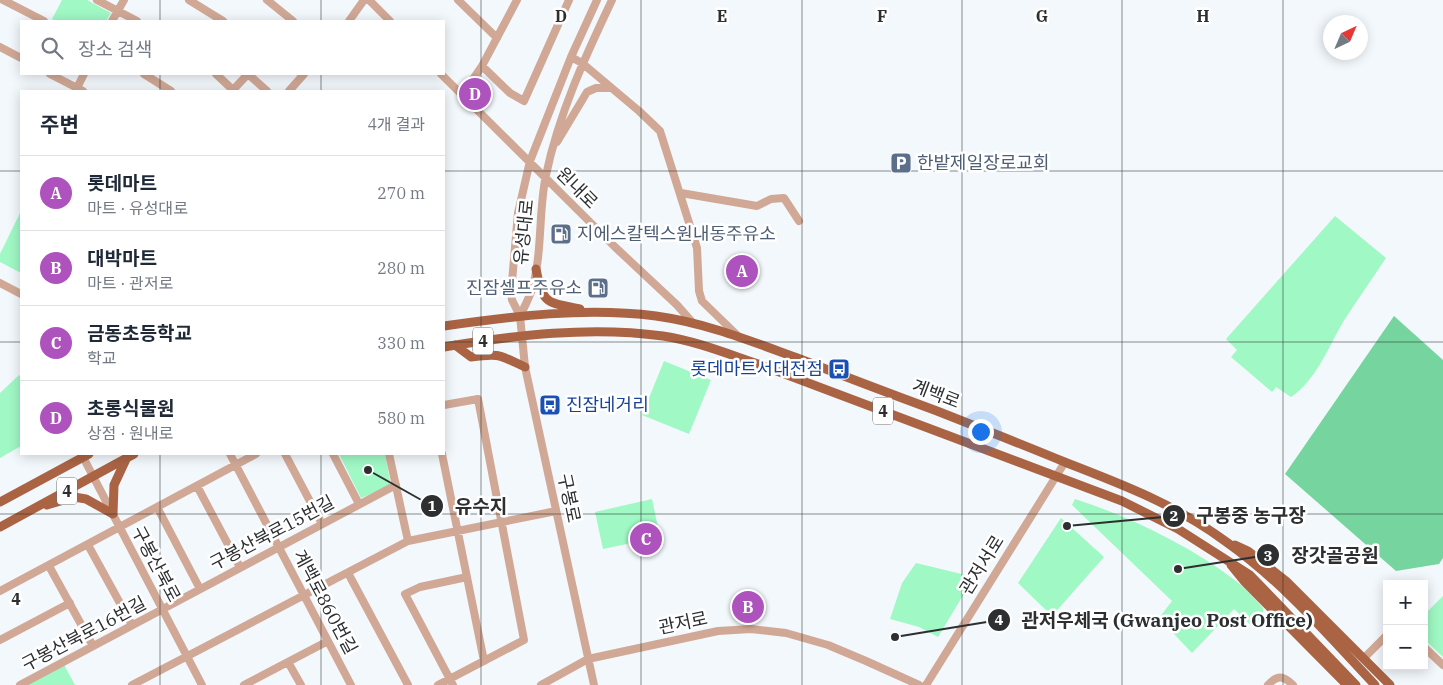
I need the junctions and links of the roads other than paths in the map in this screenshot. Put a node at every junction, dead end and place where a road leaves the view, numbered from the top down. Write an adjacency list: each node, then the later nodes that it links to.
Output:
1 (4, 0): 14 (street)
2 (97, 0): 13 (street)
3 (124, 0): 13 (street)
4 (189, 0): 17 (street)
5 (267, 0): 18 (street)
6 (364, 0): 19 (street)
7 (369, 0): 20 (street)
8 (458, 0): 21 (street)
9 (517, 0): 21 (street)
10 (569, 0): 26 (street)
11 (597, 0): 24 (street, 유성대로)
12 (612, 0): 25 (street, 유성대로)
13 (118, 11): 15 (street); 16 (street)
14 (42, 20)
15 (113, 20)
16 (135, 20)
17 (221, 20)
18 (292, 20)
19 (350, 20)
20 (389, 20)
21 (496, 38): 26 (street)
22 (0, 47): 23 (street)
23 (20, 57)
24 (571, 57): 25 (street); 43 (street, 유성대로)
25 (582, 63): 35 (street); 42 (street, 유성대로)
26 (482, 66): 41 (street)
27 (52, 75): 36 (street)
28 (84, 75): 36 (street)
29 (146, 75): 37 (street)
30 (217, 75): 38 (street)
31 (247, 75): 38 (street)
32 (249, 75): 39 (street)
33 (303, 75): 40 (street)
34 (442, 75): 41 (street, 원내로)
35 (611, 88): 42 (street); 45 (street)
36 (80, 90)
37 (169, 90)
38 (233, 90)
39 (266, 90)
40 (289, 90)
41 (462, 95): 43 (street, 원내로)
42 (550, 155): 44 (street, 유성대로)
43 (530, 161): 44 (street, 원내로); 51 (street, 유성대로)
44 (546, 177): 47 (street, 유성대로); 52 (street, 원내로)
45 (681, 193): 46 (street); 55 (street)
46 (799, 221)
47 (536, 269): 50 (main road); 51 (street, 유성대로)
48 (0, 282): 49 (street)
49 (20, 293)
50 (590, 312): 51 (main road, 계백로 / 4); 52 (main road, 계백로 / 4)
51 (520, 316): 53 (main road, 계백로 / 4); 54 (street, 구봉로)
52 (692, 322): 55 (main road, 계백로 / 4)
53 (445, 326)
54 (522, 335): 56 (main road, 계백로 / 4); 58 (street, 구봉로); 71 (main road, 계백로 / 4)
55 (738, 336): 68 (main road, 계백로 / 4)
56 (455, 345): 57 (main road, 계백로 / 4); 58 (main road)
57 (445, 347)
58 (525, 367): 78 (street, 구봉로)
59 (445, 405): 80 (street)
60 (86, 455): 70 (street, 구봉산북로); 74 (main road, 4)
61 (231, 455): 69 (street, 계백로860번길)
62 (254, 455): 69 (street)
63 (286, 455): 81 (street)
64 (334, 455): 75 (street)
65 (389, 455): 72 (street)
66 (442, 455): 84 (street)
67 (130, 456): 70 (main road, 4); 79 (main road)
68 (1065, 462): 71 (street, 관저서로); 86 (main road, 계백로 / 4)
69 (236, 464): 73 (street); 88 (street, 계백로860번길)
70 (93, 476): 76 (main road, 4); 79 (street, 구봉산북로)
71 (1056, 476): 89 (main road, 계백로 / 4); 123 (street, 관저서로)
72 (396, 485): 75 (street, 구봉산북로15번길); 85 (street)
73 (197, 486): 77 (street); 91 (street)
74 (0, 502)
75 (359, 504): 81 (street, 구봉산북로15번길)
76 (39, 506): 79 (main road); 82 (main road, 4)
77 (157, 507): 83 (street); 94 (street)
78 (556, 511): 80 (street); 107 (street, 구봉로)
79 (113, 514): 83 (street, 구봉산북로)
80 (502, 522): 84 (street); 108 (street)
81 (322, 524): 88 (street, 구봉산북로15번길)
82 (0, 527)
83 (120, 527): 87 (street); 98 (street, 구봉산북로)
84 (457, 532): 85 (street); 93 (street)
85 (408, 541): 92 (street)
86 (1226, 541): 106 (main road); 128 (main road, 계백로 / 4)
87 (88, 545): 90 (street); 99 (street)
88 (279, 546): 91 (street, 구봉산북로15번길); 96 (street, 계백로860번길)
89 (1226, 559): 126 (main road); 127 (main road, 계백로 / 4)
90 (50, 566): 95 (street); 97 (street)
91 (240, 567): 94 (street, 구봉산북로15번길)
92 (348, 573): 96 (street); 118 (street)
93 (467, 577): 108 (street); 111 (street)
94 (200, 589): 98 (street, 구봉산북로15번길)
95 (0, 591)
96 (305, 596): 102 (street, 계백로860번길); 105 (street)
97 (70, 603): 101 (street); 103 (street)
98 (163, 609): 99 (street, 구봉산북로16번길); 105 (street, 구봉산북로)
99 (132, 625): 103 (street, 구봉산북로16번길)
100 (1383, 639): 106 (street)
101 (0, 640)
102 (328, 641): 109 (street); 117 (street, 계백로860번길)
103 (93, 646): 113 (street, 구봉산북로16번길)
104 (1428, 651): 110 (street)
105 (188, 657): 114 (street); 115 (street, 구봉산북로)
106 (1364, 658): 129 (main road)
107 (588, 659): 120 (street, 관저로); 121 (street, 구봉로); 122 (street, 관저로)
108 (484, 661): 111 (street)
109 (288, 662): 112 (street); 116 (street)
110 (1443, 666)
111 (452, 682): 119 (street)
112 (248, 684)
113 (20, 685)
114 (132, 685)
115 (202, 685)
116 (300, 685)
117 (351, 685)
118 (408, 685)
119 (438, 685)
120 (541, 685)
121 (594, 685)
122 (919, 685)
123 (926, 685)
124 (1268, 685): 125 (street)
125 (1293, 685)
126 (1347, 685)
127 (1356, 685)
128 (1375, 685)
129 (1390, 685)

